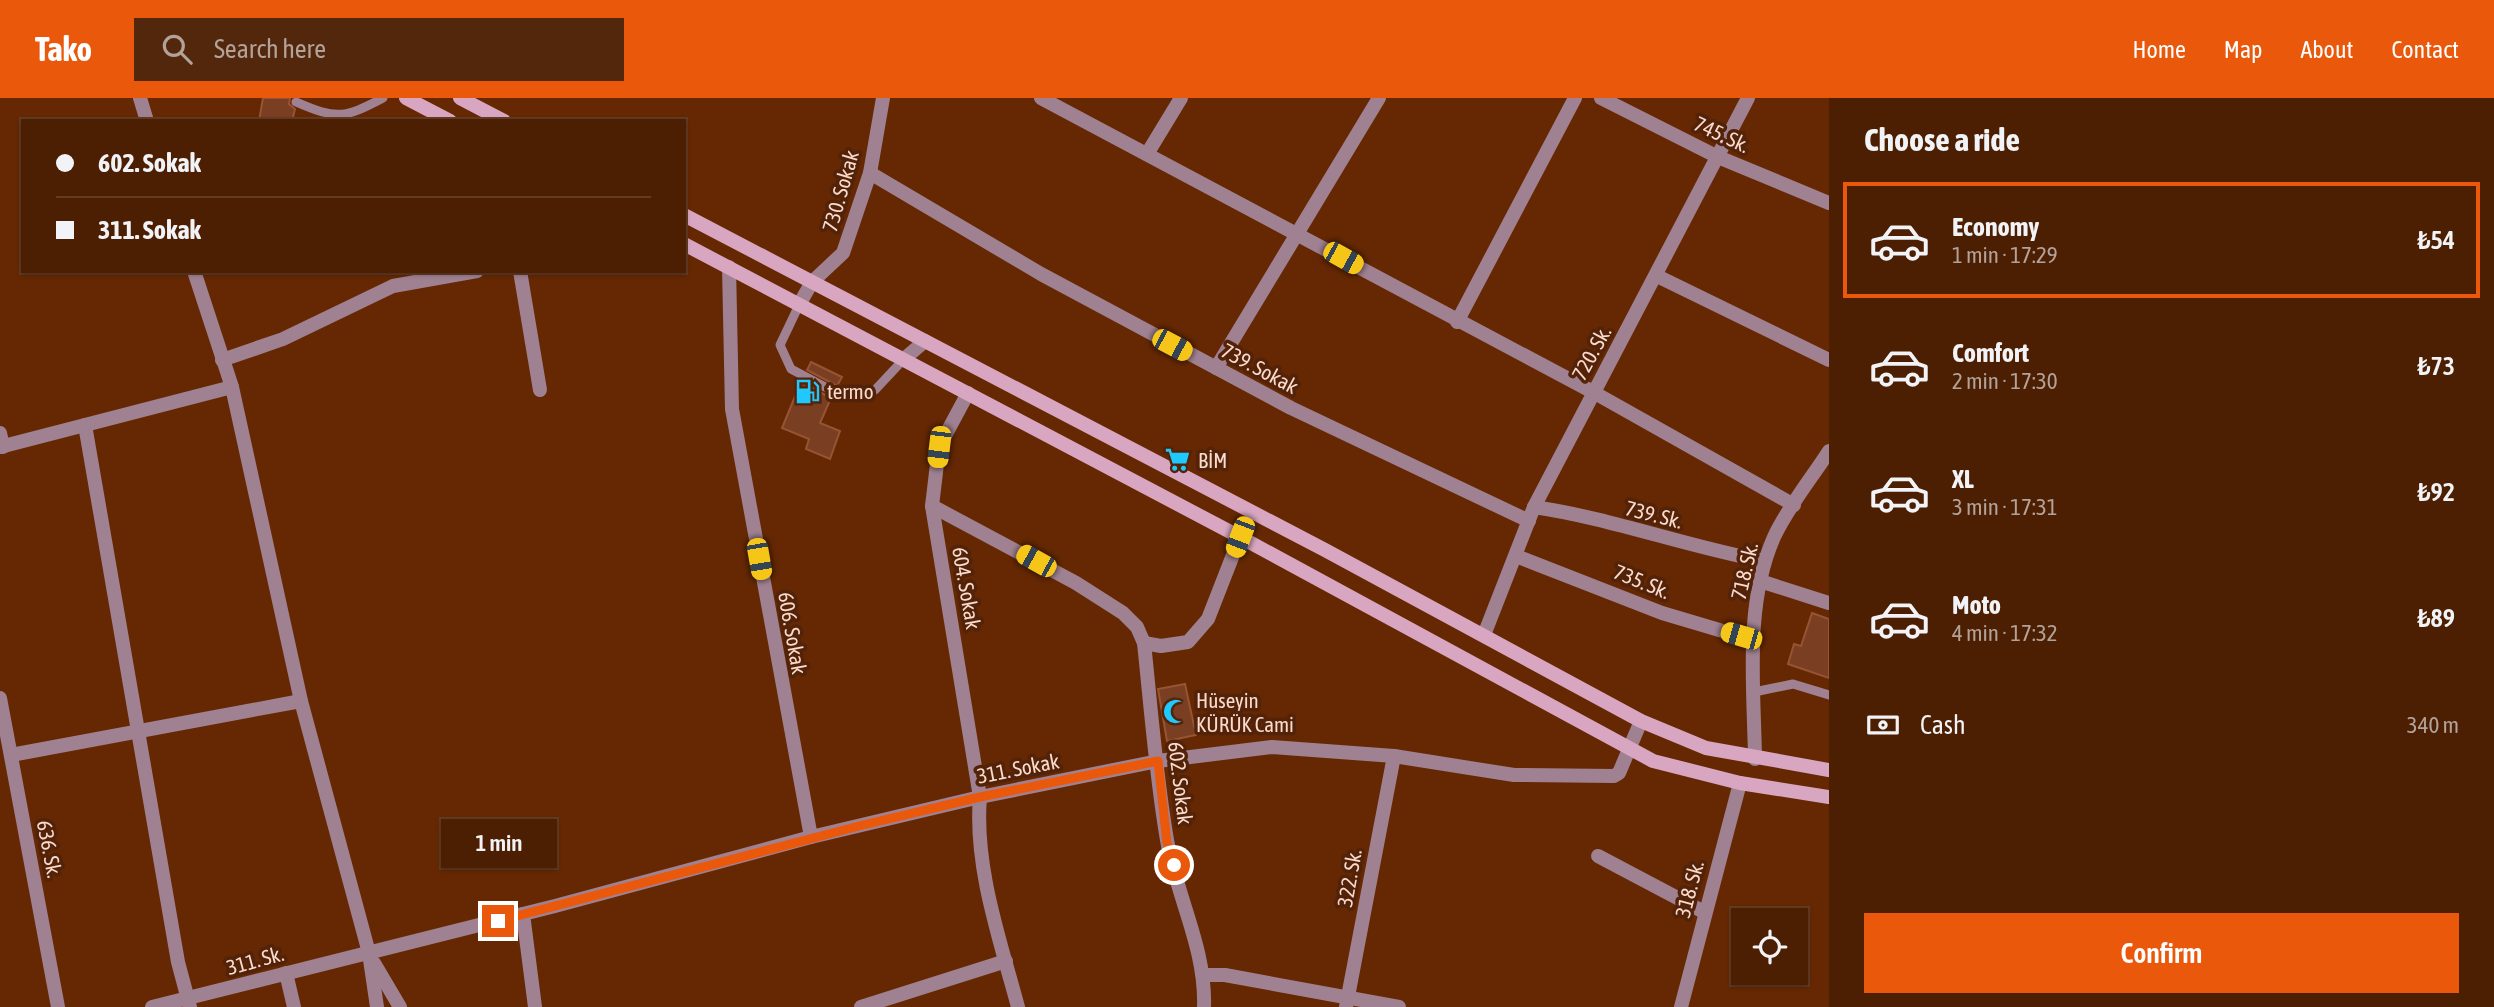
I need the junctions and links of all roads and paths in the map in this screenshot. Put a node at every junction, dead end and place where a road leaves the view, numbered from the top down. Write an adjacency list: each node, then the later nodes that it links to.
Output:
1 (140, 98): 13 (street)
2 (383, 98): 12 (lane)
3 (406, 98): 14 (main road)
4 (460, 98): 15 (main road)
5 (883, 98): 18 (street, 730. Sokak)
6 (1041, 98): 16 (street)
7 (1181, 98): 16 (street)
8 (1379, 98): 21 (street)
9 (1575, 98): 30 (street)
10 (1601, 98): 17 (street, 745. Sk.)
11 (1748, 98): 17 (street, 720. Sk.)
12 (296, 102)
13 (146, 119)
14 (446, 119)
15 (499, 119)
16 (1147, 154): 21 (street)
17 (1718, 157): 19 (street, 745. Sk.); 27 (street, 720. Sk.)
18 (870, 173): 28 (street, 730. Sokak); 35 (street, 739. Sokak)
19 (1829, 203)
20 (686, 216): 28 (main road)
21 (1298, 232): 30 (street); 35 (street)
22 (686, 245): 23 (main road)
23 (729, 267): 29 (main road); 69 (street, 606. Sokak)
24 (195, 273): 33 (street)
25 (466, 273): 33 (street)
26 (520, 273): 37 (street)
27 (1657, 275): 34 (street); 38 (street, 720. Sk.)
28 (812, 282): 29 (street, 730. Sokak); 31 (main road)
29 (800, 303): 32 (main road); 32 (lane)
30 (1457, 322): 38 (street)
31 (925, 341): 32 (street); 51 (main road)
32 (904, 359): 39 (main road)
33 (222, 360): 36 (street)
34 (1829, 360)
35 (1216, 368): 45 (street, 739. Sokak)
36 (232, 387): 40 (street); 57 (street)
37 (540, 390)
38 (1593, 392): 43 (street); 45 (street, 720. Sk.)
39 (968, 393): 44 (street, 604. Sokak); 46 (main road)
40 (85, 425): 41 (street); 59 (street)
41 (1, 442)
42 (1829, 451): 43 (street, 718. Sk.)
43 (1794, 505): 48 (street, 718. Sk.)
44 (932, 506): 53 (street); 67 (street, 604. Sokak)
45 (1532, 514): 47 (street, 720. Sk.); 48 (street, 739. Sk.)
46 (1240, 537): 53 (street); 60 (main road)
47 (1516, 556): 51 (street, 720. Sk.); 52 (street, 735. Sk.)
48 (1765, 561): 49 (street, 718. Sk.)
49 (1760, 581): 50 (street); 52 (street, 718. Sk.)
50 (1829, 603)
51 (1484, 635): 58 (main road)
52 (1753, 640): 54 (street, 718. Sk.)
53 (1144, 643): 64 (street, 602. Sokak)
54 (1754, 692): 55 (lane); 63 (street, 718. Sk.)
55 (1829, 695)
56 (0, 698): 61 (street, 636. Sk.)
57 (301, 701): 59 (street); 73 (street)
58 (1641, 721): 60 (street); 63 (main road)
59 (138, 732): 61 (street); 78 (street)
60 (1629, 747): 62 (street, 311. Sokak); 66 (main road)
61 (11, 755): 79 (street, 636. Sk.)
62 (1394, 756): 64 (street, 311. Sokak); 77 (street, 322. Sk.)
63 (1755, 759): 65 (main road)
64 (1158, 761): 67 (street, 311. Sokak); 76 (street, 602. Sokak)
65 (1829, 770)
66 (1740, 783): 68 (main road); 71 (street, 318. Sk.)
67 (980, 797): 69 (street, 311. Sokak); 74 (street, 604. Sokak)
68 (1829, 797)
69 (811, 837): 72 (street, 311. Sokak)
70 (1598, 856): 71 (street)
71 (1704, 912): 89 (street, 318. Sk.)
72 (523, 915): 73 (street, 311. Sokak); 84 (street)
73 (369, 953): 75 (street, 311. Sk.); 82 (street); 83 (street)
74 (1006, 961): 85 (street); 86 (street, 604. Sokak)
75 (286, 973): 78 (street, 311. Sk.); 81 (street)
76 (1204, 975): 77 (street); 87 (street, 602. Sokak)
77 (1347, 1002): 88 (street)
78 (189, 1003): 80 (street, 311. Sk.)
79 (58, 1007)
80 (152, 1007)
81 (294, 1007)
82 (377, 1007)
83 (400, 1007)
84 (535, 1007)
85 (861, 1007)
86 (1018, 1007)
87 (1204, 1007)
88 (1399, 1007)
89 (1681, 1007)

